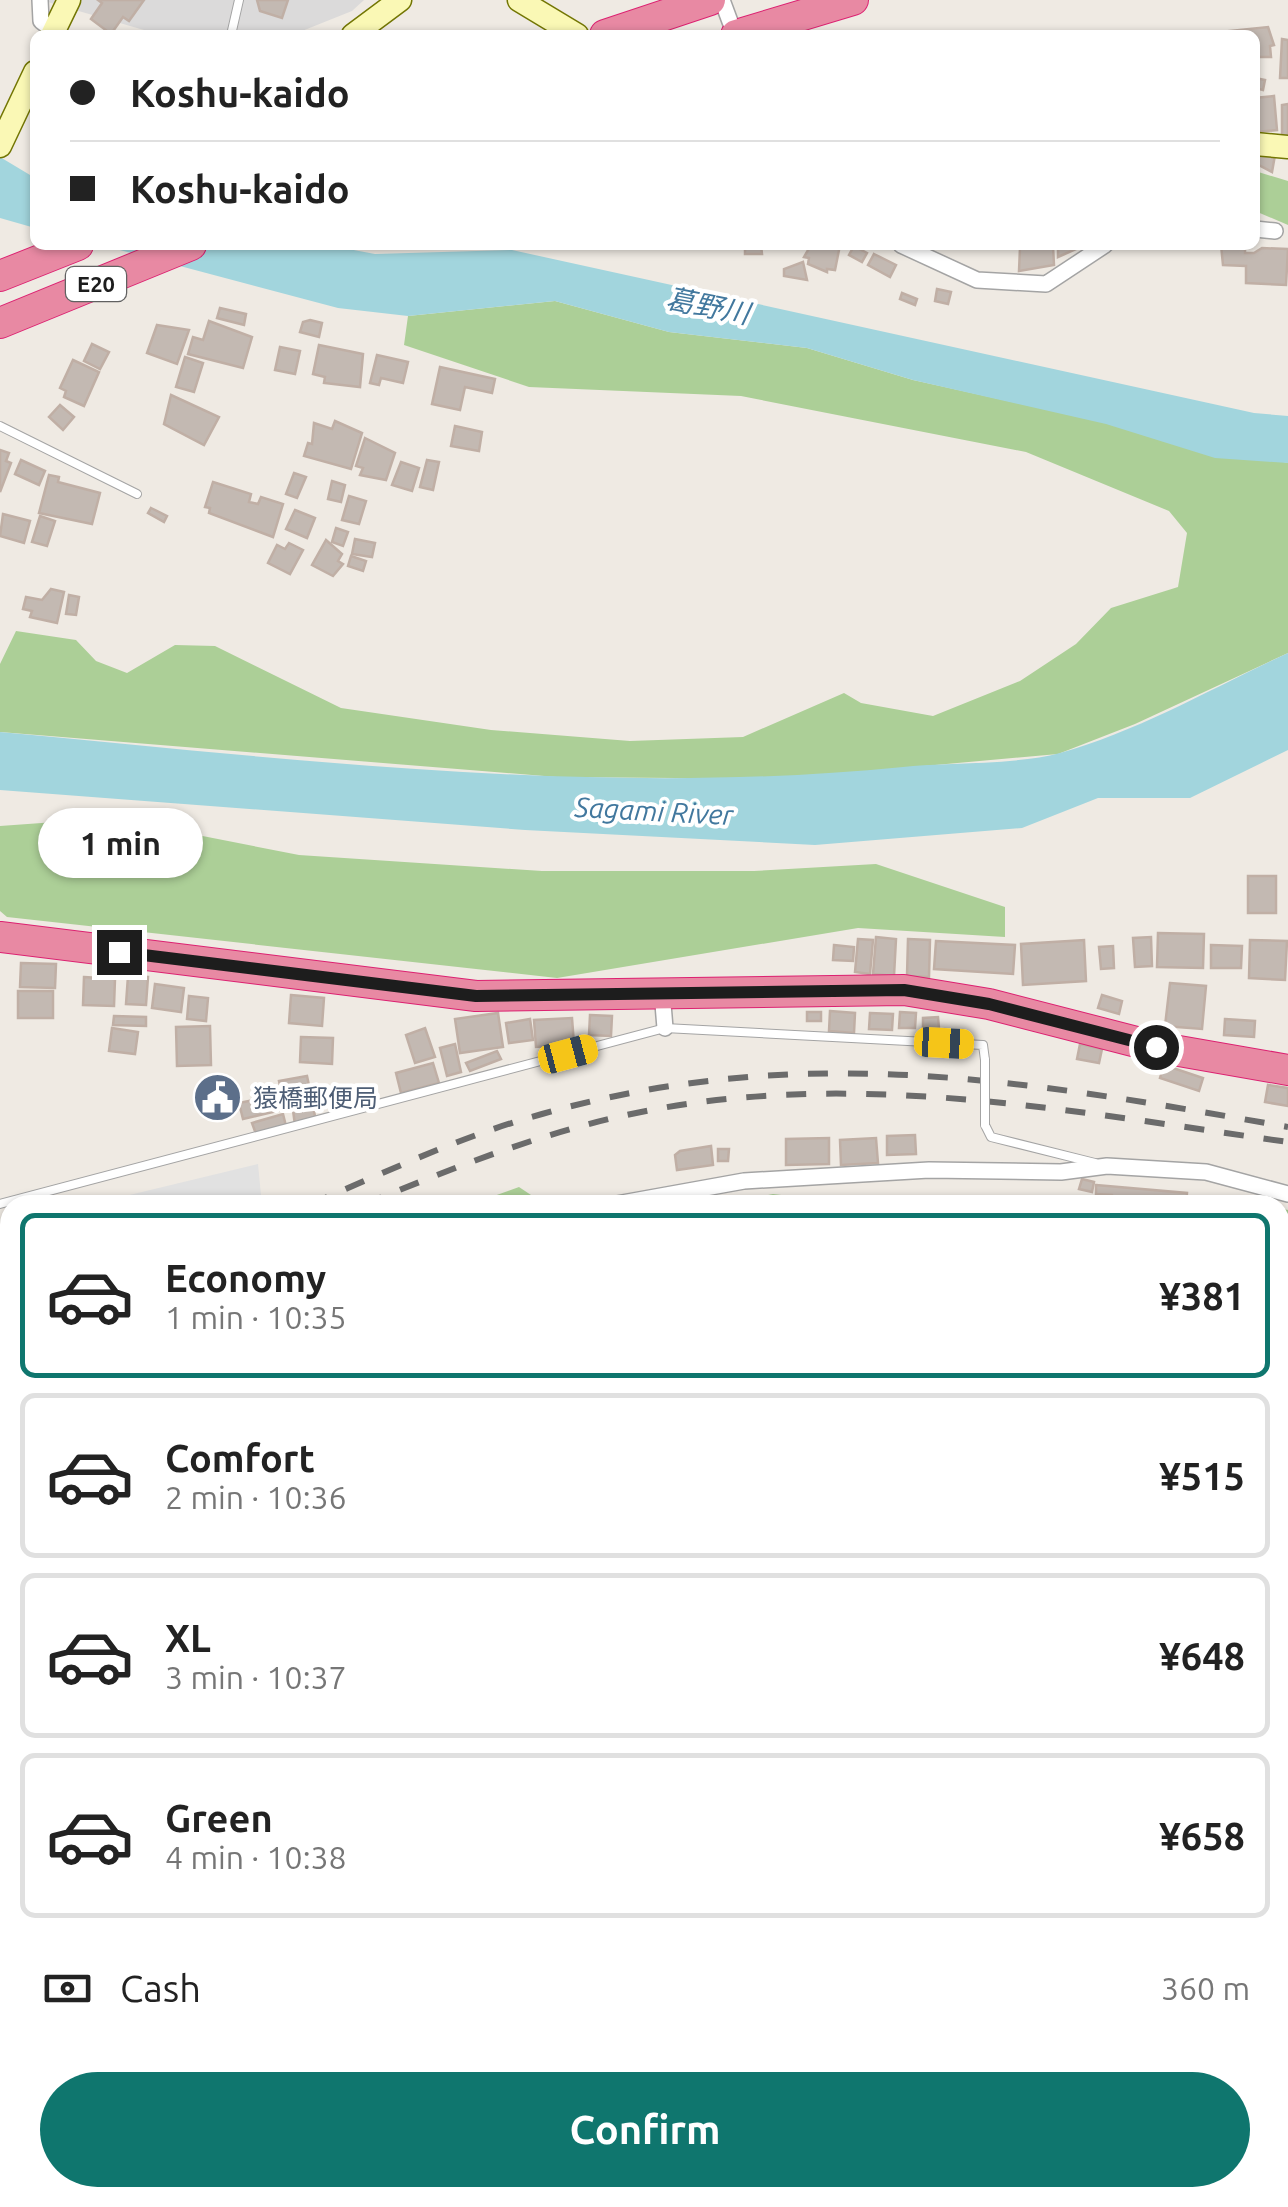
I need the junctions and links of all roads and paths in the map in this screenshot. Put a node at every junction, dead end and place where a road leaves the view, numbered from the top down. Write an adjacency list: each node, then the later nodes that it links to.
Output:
1 (40, 0): 10 (street)
2 (69, 0): 11 (street)
3 (240, 0): 12 (lane)
4 (400, 0): 13 (street)
5 (519, 0): 9 (street)
6 (710, 0): 14 (highway)
7 (722, 0): 15 (street)
8 (852, 0): 16 (highway)
9 (560, 28)
10 (52, 30)
11 (58, 30)
12 (233, 30)
13 (360, 30)
14 (620, 30)
15 (734, 30)
16 (752, 30)
17 (30, 83): 19 (street)
18 (1260, 144): 20 (street)
19 (0, 146)
20 (1288, 147)
21 (1260, 230): 22 (street)
22 (1275, 231)
23 (65, 250): 27 (highway, E20)
24 (180, 250): 28 (highway, E20)
25 (913, 250): 26 (street)
26 (1097, 250)
27 (0, 276)
28 (0, 323)
29 (0, 426): 30 (lane)
30 (136, 494)
31 (0, 938): 32 (highway)
32 (662, 992): 33 (street); 34 (highway)
33 (665, 1028): 35 (lane, bridge); 37 (lane)
34 (1288, 1070)
35 (1106, 1166): 36 (street); 38 (street)
36 (1288, 1194)
37 (36, 1195)
38 (666, 1195)

